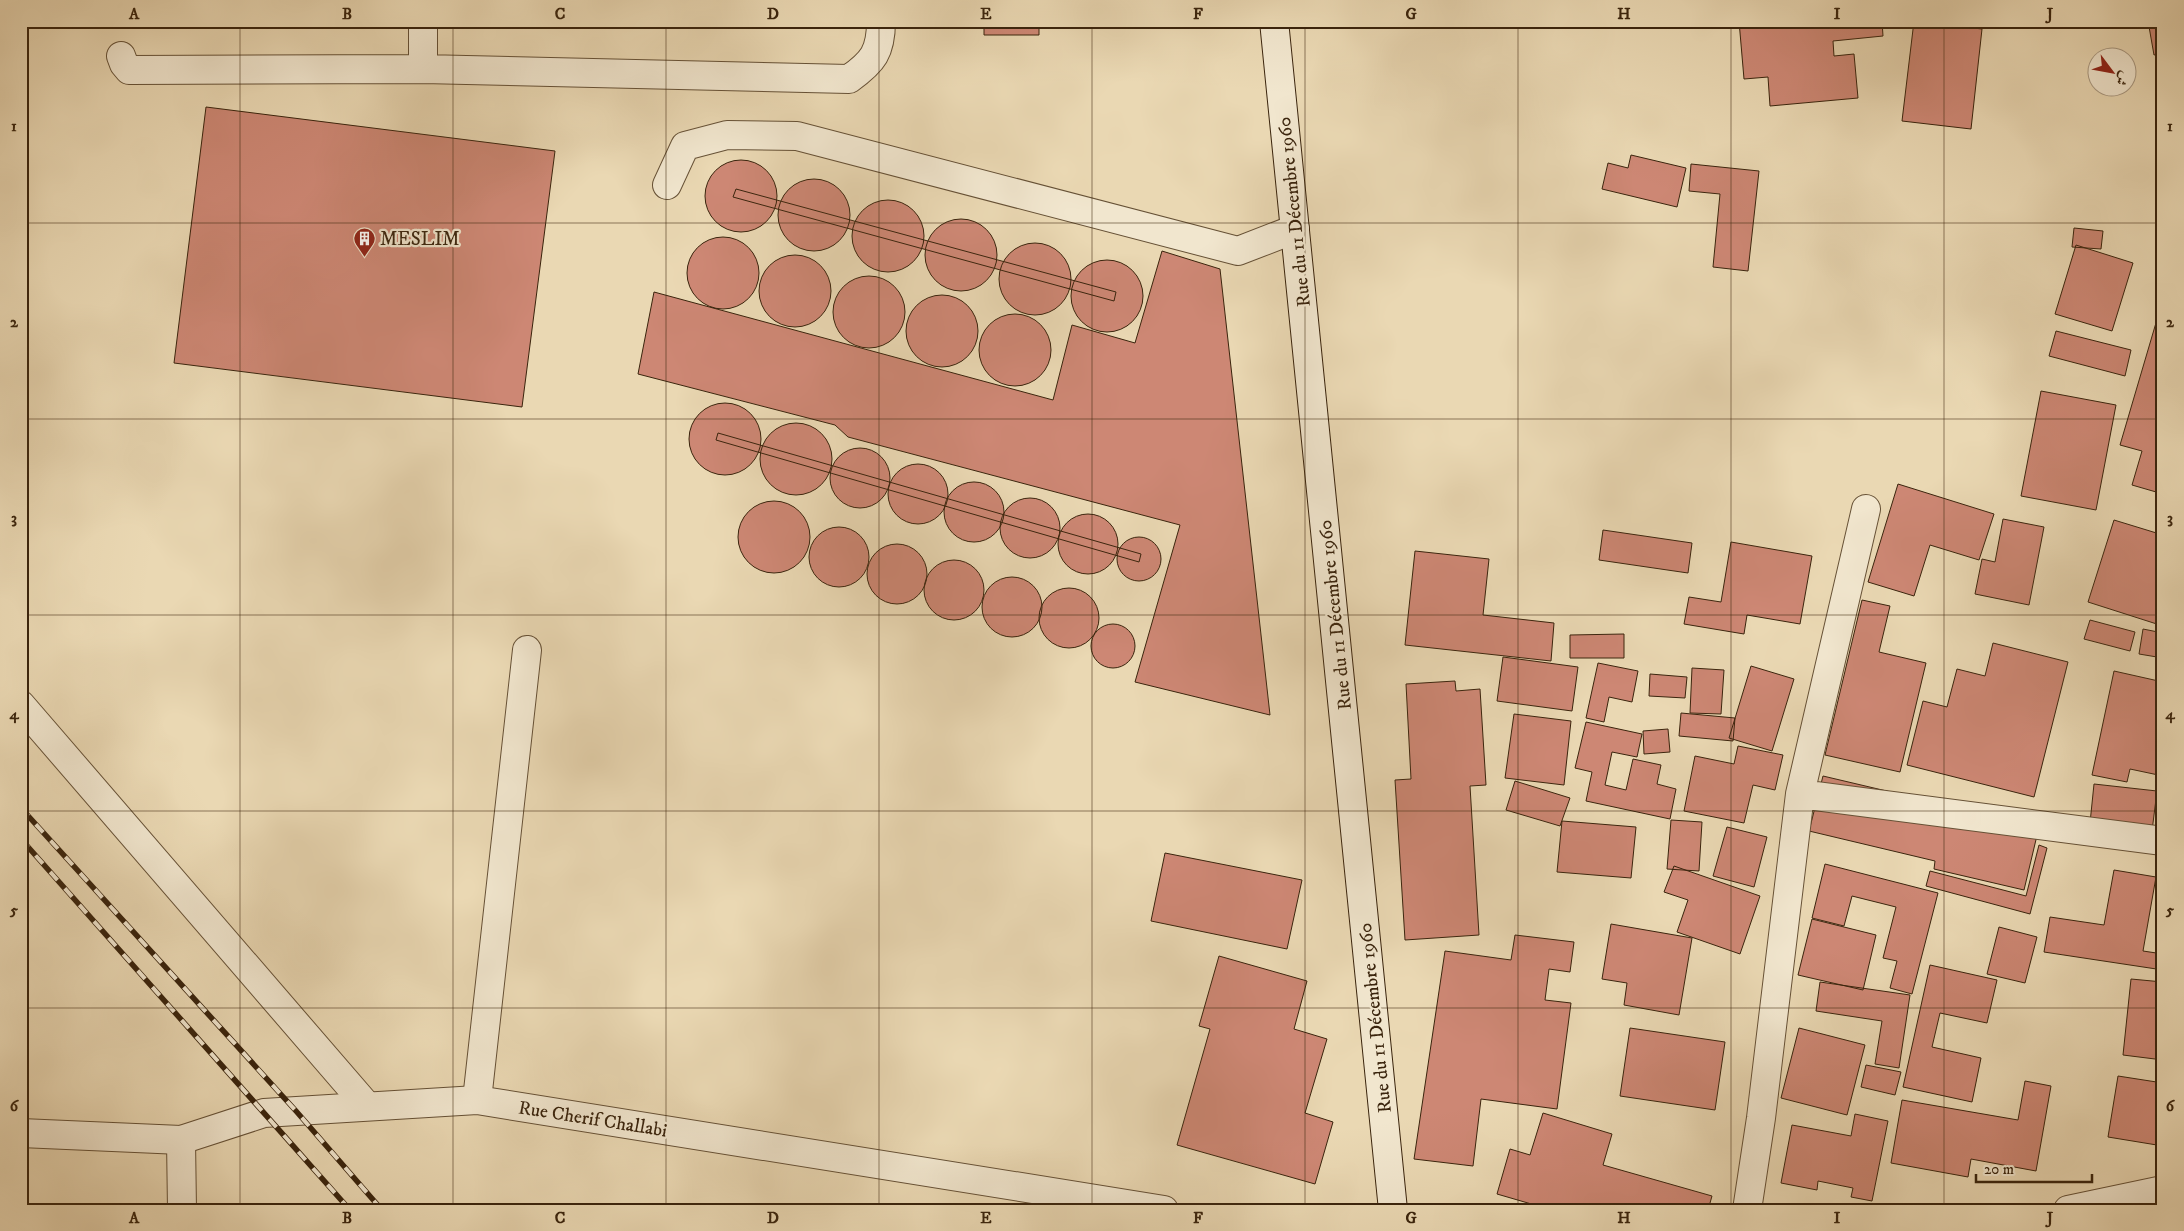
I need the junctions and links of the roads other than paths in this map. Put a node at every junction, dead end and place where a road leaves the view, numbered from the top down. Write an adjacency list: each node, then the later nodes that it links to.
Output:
1 (423, 21): 5 (street)
2 (881, 21): 5 (street)
3 (1274, 21): 7 (street, Rue du 11 Décembre 1960)
4 (121, 56): 5 (street)
5 (423, 70)
6 (667, 185): 7 (street)
7 (1295, 229): 21 (street, Rue du 11 Décembre 1960)
8 (1866, 509): 11 (street)
9 (527, 650): 13 (street)
10 (21, 705): 14 (street)
11 (1800, 794): 12 (street); 22 (street)
12 (2163, 841)
13 (477, 1100): 14 (street, Rue Cherif Challabi); 18 (street, Rue Cherif Challabi)
14 (367, 1106): 16 (street, Rue Cherif Challabi)
15 (21, 1133): 16 (street, Rue Cherif Challabi)
16 (181, 1140): 19 (street)
17 (2163, 1190): 23 (street)
18 (1134, 1207): 20 (street, Rue Cherif Challabi)
19 (182, 1210)
20 (1164, 1210)
21 (1393, 1210)
22 (1747, 1210)
23 (2068, 1210)

